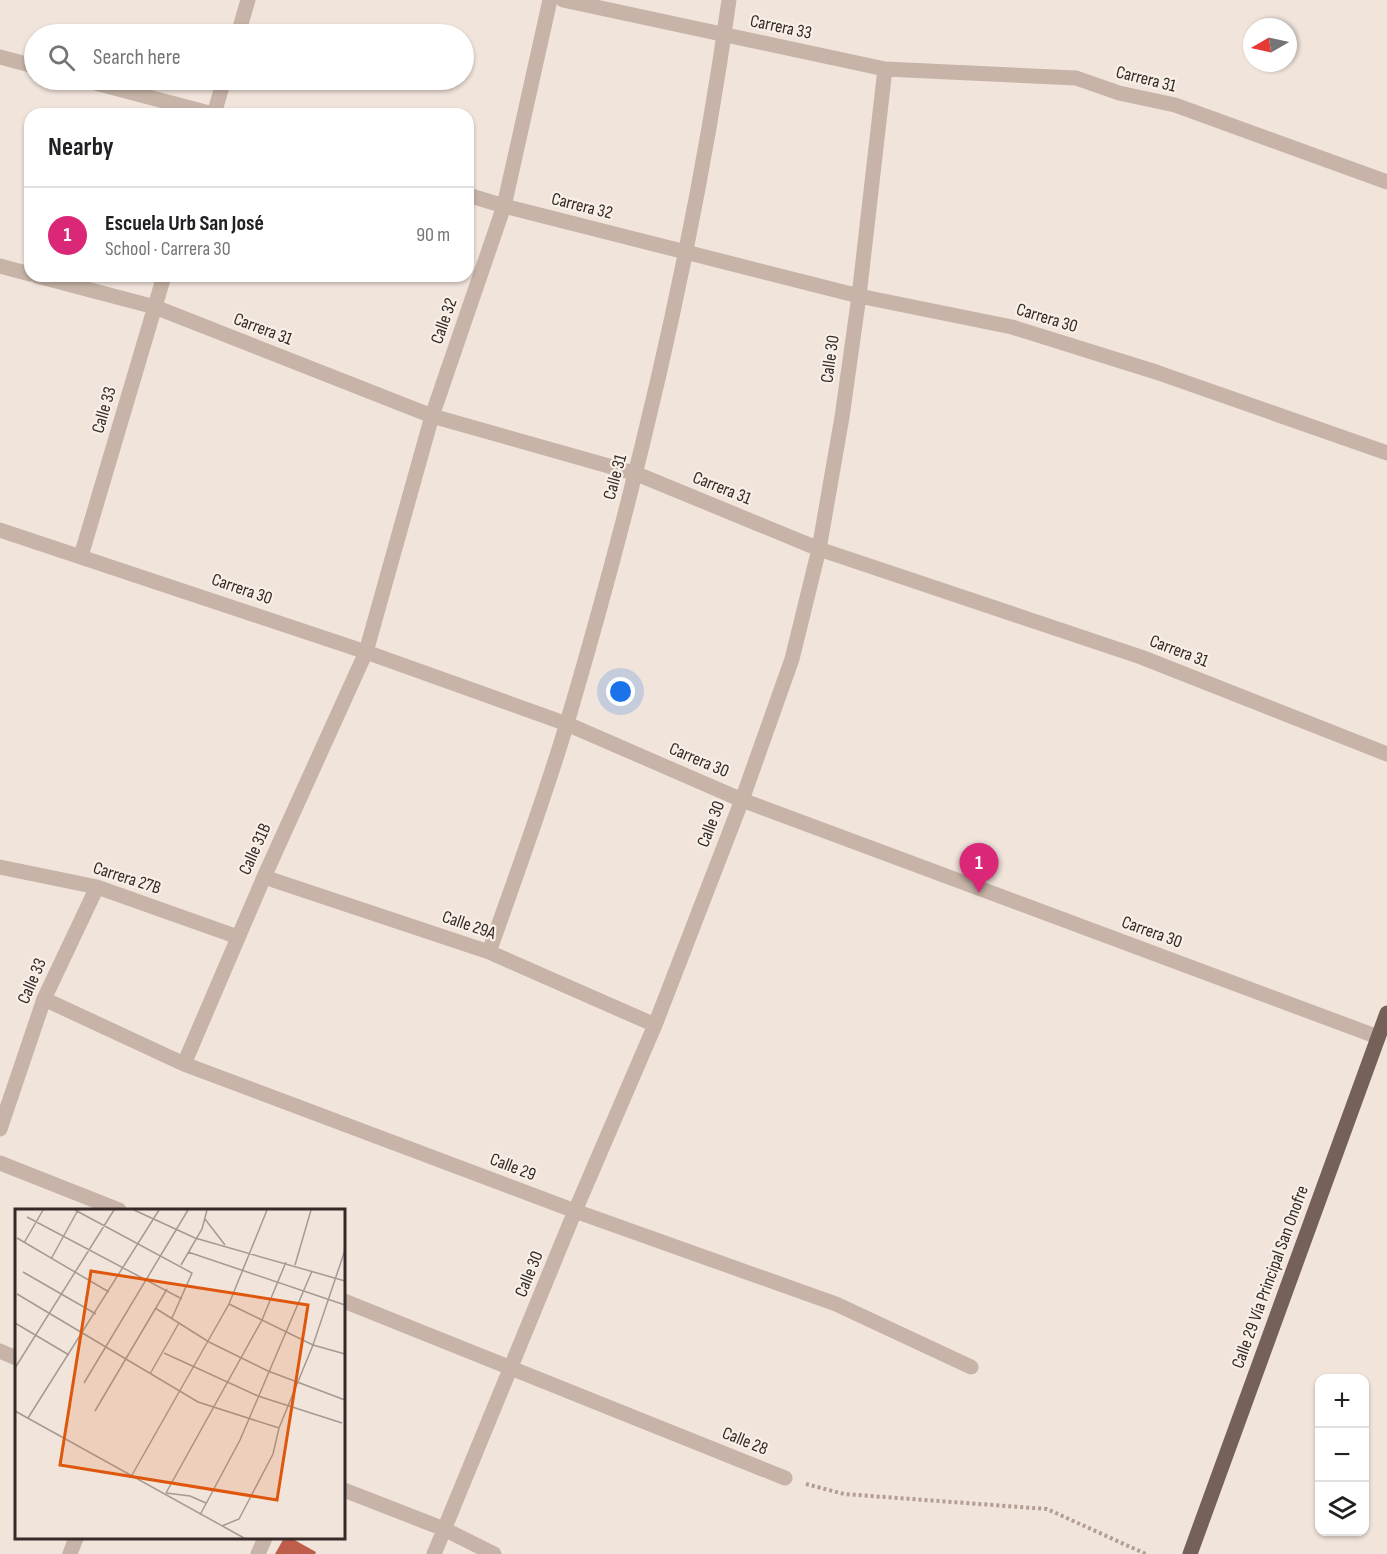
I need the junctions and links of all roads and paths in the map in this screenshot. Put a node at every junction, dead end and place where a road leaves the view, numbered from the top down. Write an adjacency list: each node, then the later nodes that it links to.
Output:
1 (249, 0): 5 (street)
2 (549, 0): 16 (street, Calle 32)
3 (563, 0): 6 (street, Carrera 33)
4 (729, 0): 6 (street, Calle 31)
5 (241, 24)
6 (724, 34): 9 (street, Carrera 33); 17 (street, Calle 31)
7 (0, 57): 8 (street)
8 (24, 63)
9 (885, 69): 14 (street, Carrera 31); 22 (street, Calle 30)
10 (122, 90): 12 (street)
11 (221, 90): 13 (street)
12 (190, 108)
13 (215, 108)
14 (1387, 182)
15 (474, 197): 16 (street, Carrera 32)
16 (504, 206): 17 (street, Carrera 32); 24 (street, Calle 32)
17 (687, 252): 22 (street, Carrera 30); 26 (street, Calle 31)
18 (0, 266): 19 (street)
19 (24, 272)
20 (60, 282): 23 (street, Carrera 31)
21 (162, 282): 23 (street, Calle 33)
22 (859, 297): 25 (street, Carrera 30); 28 (street, Calle 30)
23 (154, 307): 24 (street, Carrera 31); 29 (street, Calle 33)
24 (432, 416): 26 (street, Carrera 31); 30 (street, Calle 32)
25 (1387, 453)
26 (637, 474): 28 (street, Carrera 31); 31 (street, Calle 31)
27 (0, 530): 29 (street, Carrera 30)
28 (819, 549): 32 (street, Carrera 31); 33 (street, Calle 30)
29 (81, 556): 30 (street, Carrera 30)
30 (366, 652): 31 (street, Carrera 30); 35 (street, Calle 31B)
31 (567, 724): 33 (street, Carrera 30); 38 (street, Calle 31)
32 (1387, 754)
33 (742, 800): 41 (street, Calle 30); 42 (street, Carrera 30)
34 (0, 867): 36 (street, Carrera 27B)
35 (264, 877): 37 (street, Calle 31B); 38 (street, Calle 29A)
36 (97, 887): 37 (street, Carrera 27B); 39 (street, Calle 33)
37 (238, 937): 43 (street, Calle 31B)
38 (489, 952): 41 (street, Calle 29A)
39 (44, 999): 43 (street, Calle 29); 44 (street, Calle 33)
40 (1387, 1013): 42 (main road, Calle 29 Vía Principal San Onofre)
41 (655, 1025): 47 (street, Calle 30)
42 (1378, 1038): 63 (main road, Calle 29 Vía Principal San Onofre)
43 (184, 1064): 47 (street, Calle 29)
44 (0, 1129)
45 (0, 1163): 46 (street)
46 (116, 1209)
47 (575, 1211): 51 (street, Calle 29); 52 (street, Calle 30)
48 (345, 1301): 52 (street, Calle 28)
49 (0, 1351): 50 (street)
50 (15, 1358)
51 (971, 1367)
52 (511, 1369): 53 (street, Calle 28); 55 (street, Calle 30)
53 (785, 1478): 62 (path)
54 (345, 1490): 55 (street)
55 (444, 1529): 60 (street, Calle 30); 61 (street)
56 (76, 1539): 58 (street)
57 (265, 1539): 59 (street)
58 (70, 1554)
59 (258, 1554)
60 (434, 1554)
61 (494, 1554)
62 (1146, 1554)
63 (1190, 1554)

